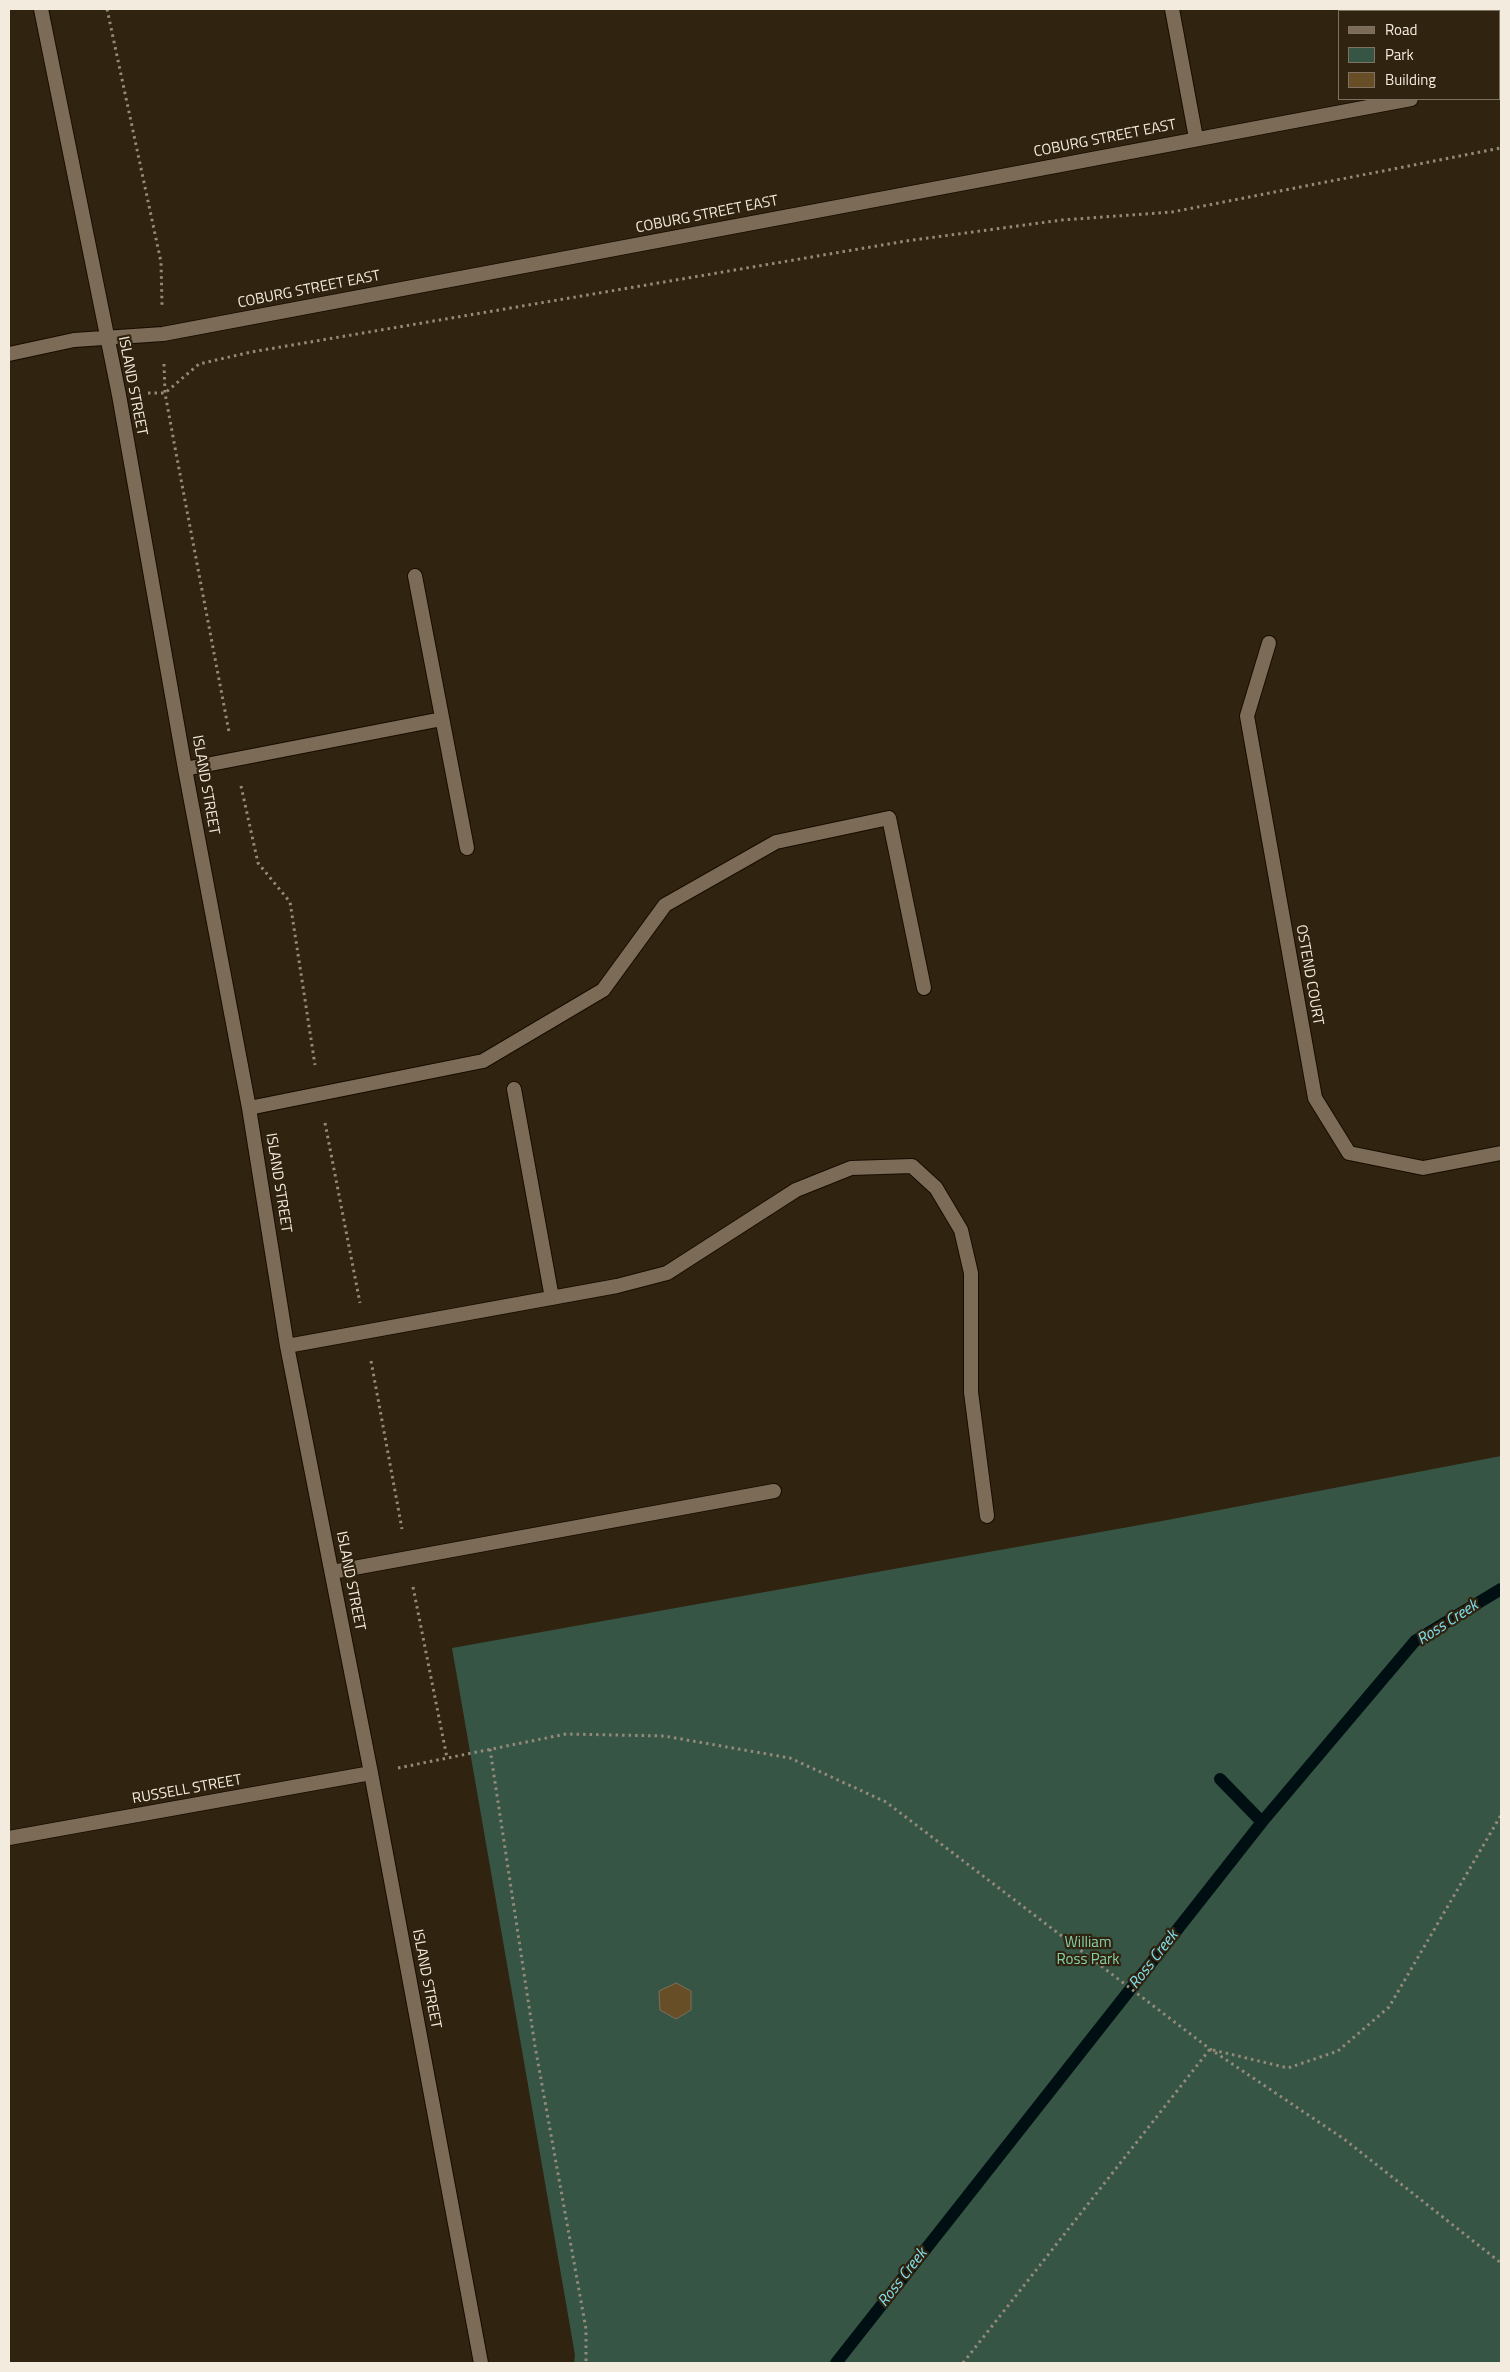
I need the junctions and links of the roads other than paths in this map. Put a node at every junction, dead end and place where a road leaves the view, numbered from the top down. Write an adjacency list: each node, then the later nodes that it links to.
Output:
1 (41, 9): 5 (street, ISLAND STREET)
2 (1172, 9): 4 (street)
3 (1405, 100): 4 (street, COBURG STREET EAST)
4 (1196, 138): 5 (street, COBURG STREET EAST)
5 (106, 339): 6 (street, COBURG STREET EAST); 10 (street, ISLAND STREET)
6 (9, 354)
7 (415, 576): 9 (street)
8 (1269, 643): 15 (street, OSTEND COURT)
9 (442, 719): 10 (street); 11 (street)
10 (185, 769): 14 (street, ISLAND STREET)
11 (467, 848)
12 (924, 988): 14 (street)
13 (514, 1089): 16 (street)
14 (249, 1108): 17 (street, ISLAND STREET)
15 (1501, 1153)
16 (552, 1298): 17 (street); 19 (street)
17 (287, 1346): 20 (street, ISLAND STREET)
18 (774, 1491): 20 (street)
19 (988, 1516)
20 (332, 1572): 21 (street, ISLAND STREET)
21 (371, 1773): 22 (street, RUSSELL STREET); 23 (street, ISLAND STREET)
22 (9, 1838)
23 (481, 2363)

